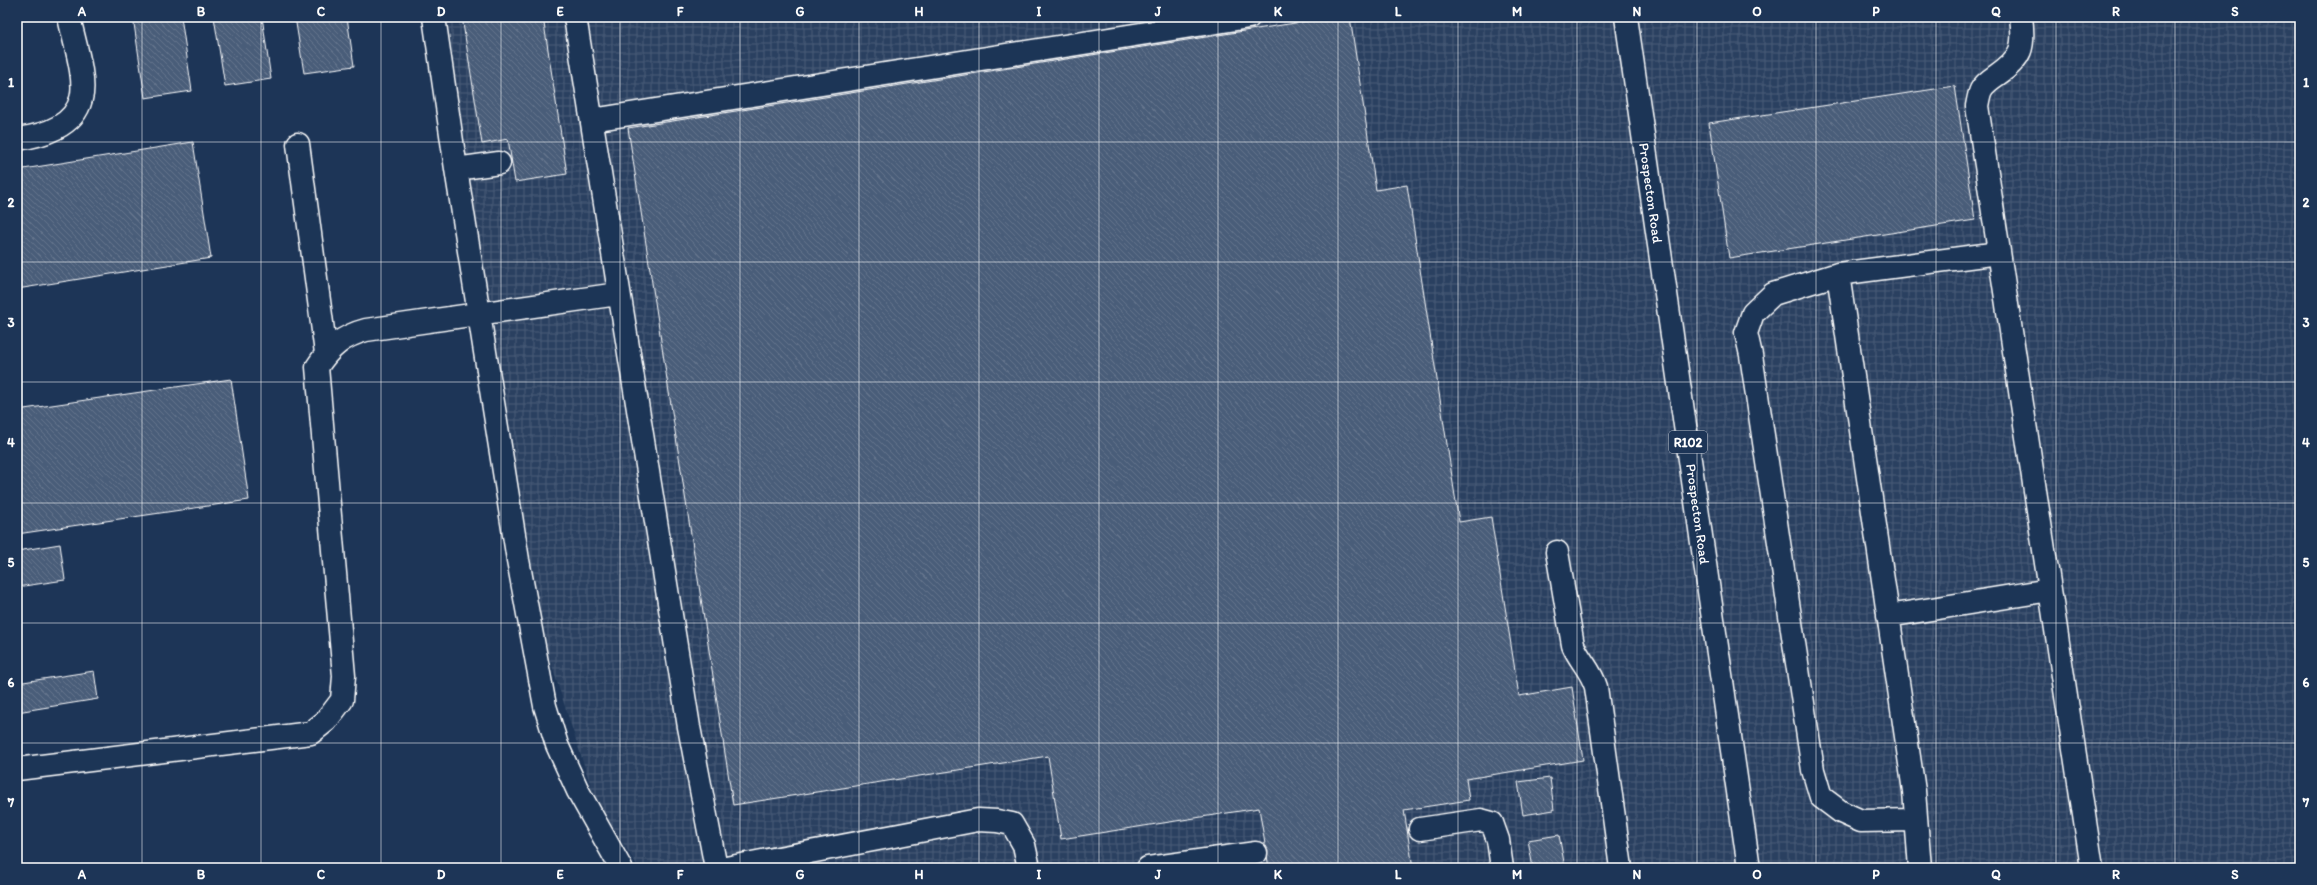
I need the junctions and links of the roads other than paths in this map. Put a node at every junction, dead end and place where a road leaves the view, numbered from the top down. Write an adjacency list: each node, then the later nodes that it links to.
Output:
1 (69, 17): 8 (main road)
2 (434, 17): 11 (main road)
3 (575, 17): 7 (main road)
4 (1249, 17): 7 (main road)
5 (1626, 17): 31 (main road, Prospecton Road / R102)
6 (2021, 17): 12 (main road)
7 (592, 120): 14 (main road)
8 (17, 139)
9 (298, 144): 16 (main road)
10 (499, 163): 11 (main road)
11 (456, 169): 15 (main road)
12 (1999, 253): 13 (main road); 18 (main road)
13 (1838, 274): 19 (main road); 21 (main road)
14 (618, 294): 15 (main road); 25 (main road)
15 (479, 314): 16 (main road); 24 (main road)
16 (326, 353): 20 (main road)
17 (1557, 552): 30 (main road)
18 (2050, 590): 19 (main road); 33 (main road)
19 (1888, 616): 21 (main road)
20 (17, 769)
21 (1916, 820): 32 (main road)
22 (1420, 828): 29 (main road)
23 (1256, 853): 28 (main road)
24 (622, 868)
25 (716, 868)
26 (726, 868): 27 (main road)
27 (1028, 868)
28 (1148, 868)
29 (1502, 868)
30 (1621, 868)
31 (1749, 868)
32 (1920, 868)
33 (2092, 868)

